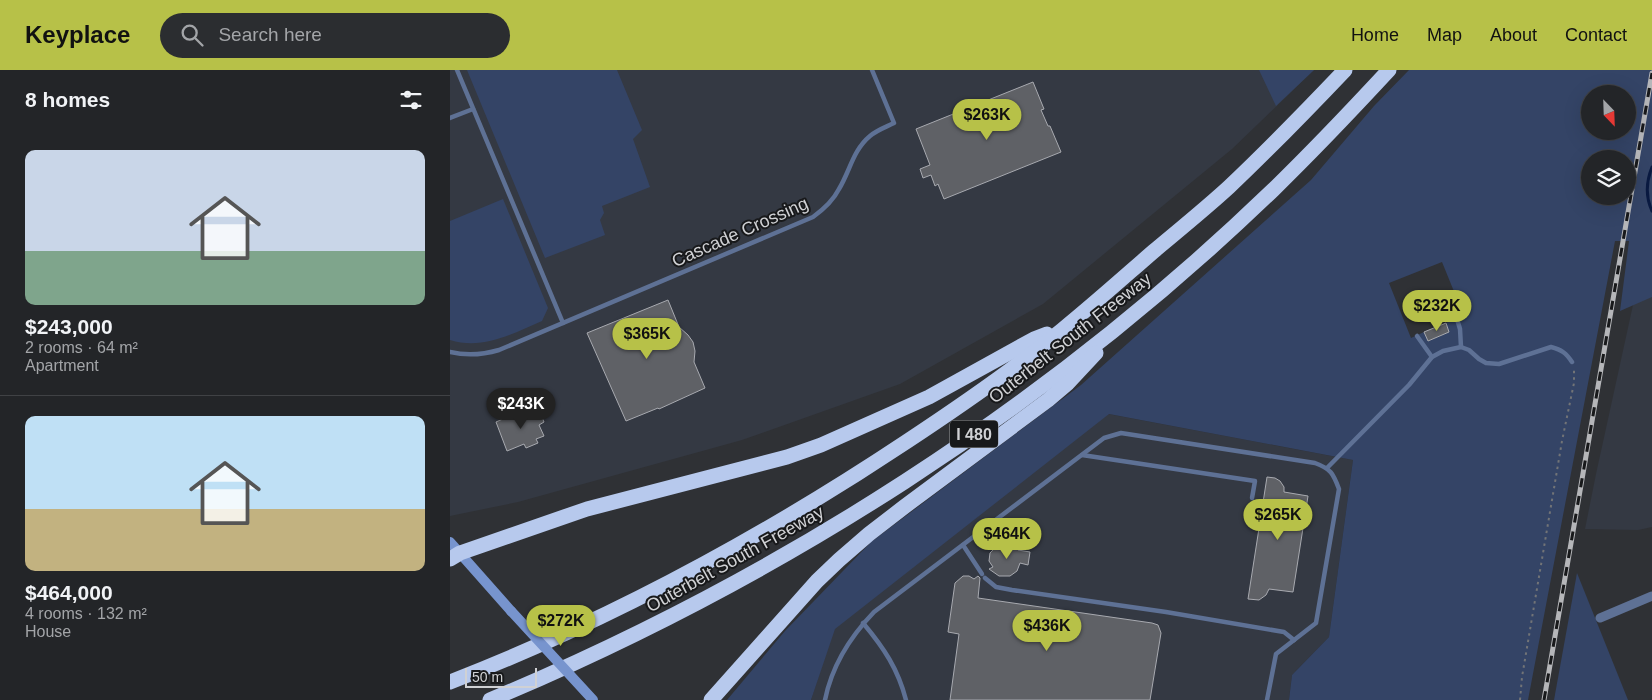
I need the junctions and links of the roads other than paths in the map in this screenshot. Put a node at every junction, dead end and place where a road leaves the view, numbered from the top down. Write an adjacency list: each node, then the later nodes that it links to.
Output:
1 (457, 70): 5 (lane)
2 (872, 70): 8 (lane, Cascade Crossing)
3 (1345, 70): 10 (highway, Outerbelt South Freeway / I 480)
4 (1389, 70): 9 (highway, Outerbelt South Freeway / I 480)
5 (473, 109): 6 (lane); 8 (lane)
6 (450, 118)
7 (1456, 319): 12 (lane)
8 (563, 323): 13 (lane, Cascade Crossing)
9 (1121, 324): 26 (highway, Outerbelt South Freeway / I 480); 28 (highway)
10 (1061, 331): 20 (highway); 25 (highway, Outerbelt South Freeway / I 480)
11 (1417, 336): 14 (lane)
12 (1461, 347): 14 (lane); 15 (lane)
13 (450, 352)
14 (1432, 357): 17 (lane)
15 (1572, 362)
16 (1082, 455): 17 (lane); 18 (lane); 19 (lane)
17 (1328, 468): 24 (lane)
18 (1252, 498)
19 (962, 545): 23 (lane); 24 (lane)
20 (453, 551): 27 (main road, bridge)
21 (1652, 596): 22 (street)
22 (1600, 618)
23 (863, 624): 29 (lane); 30 (lane)
24 (1294, 640): 31 (lane)
25 (450, 682)
26 (490, 700)
27 (592, 700)
28 (711, 700)
29 (825, 700)
30 (906, 700)
31 (1267, 700)

